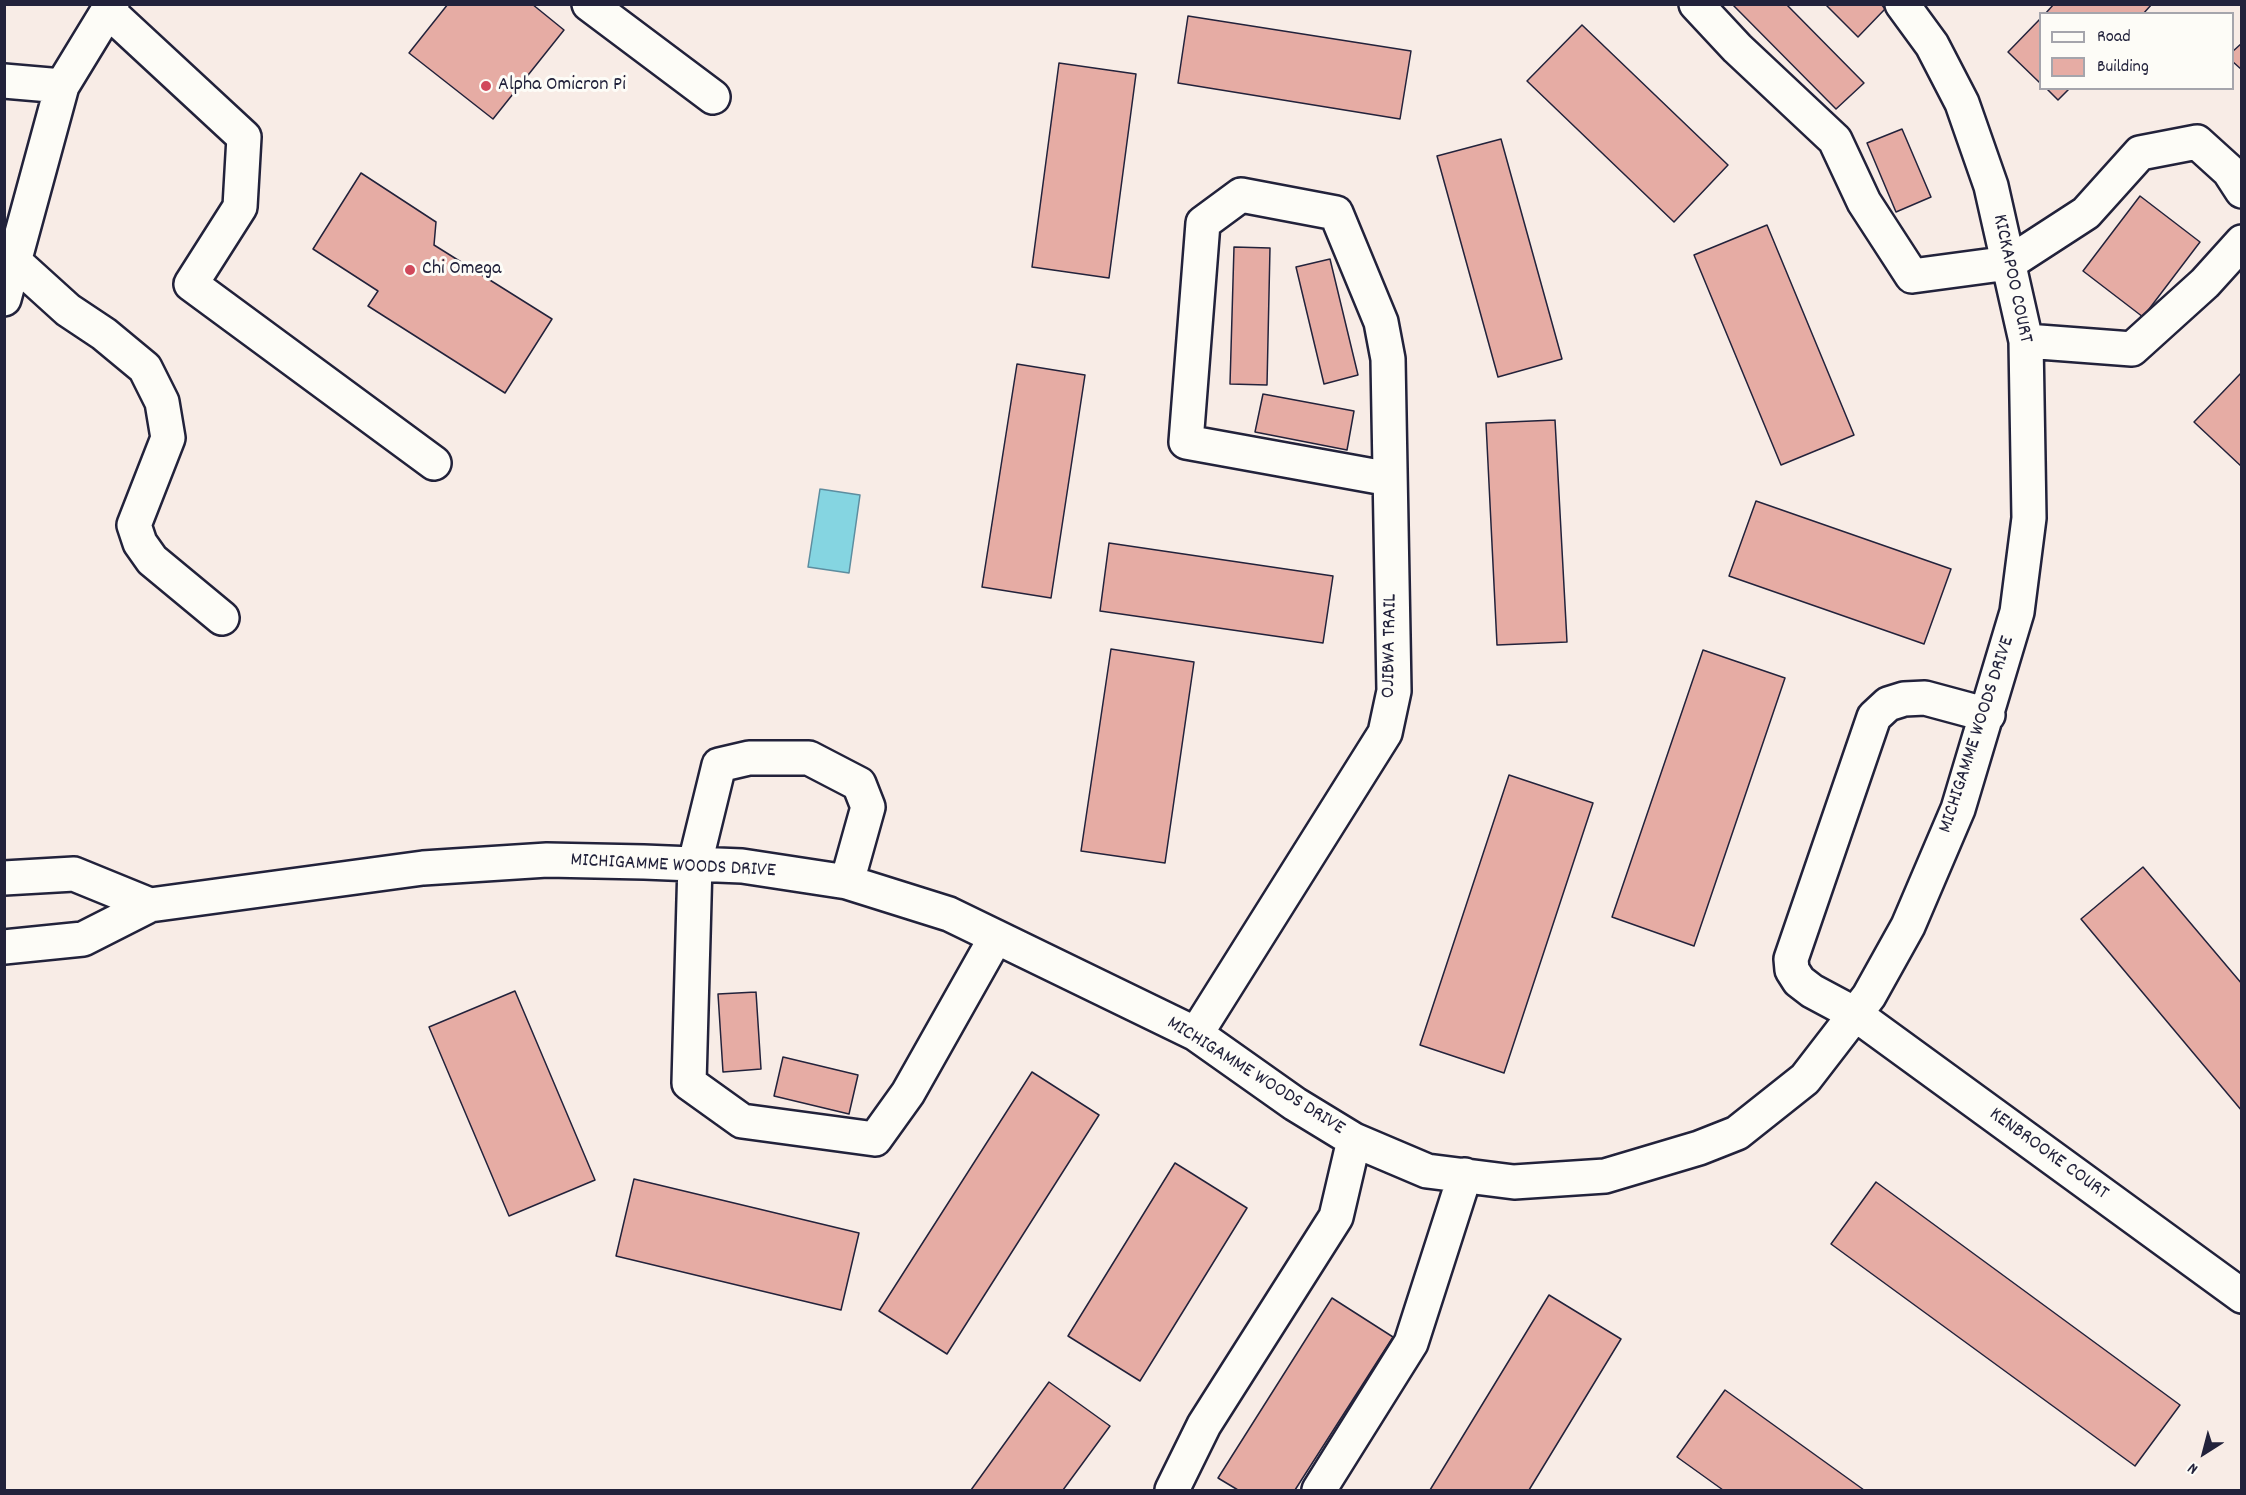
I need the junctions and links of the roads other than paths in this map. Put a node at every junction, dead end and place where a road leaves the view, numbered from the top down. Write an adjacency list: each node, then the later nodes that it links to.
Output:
1 (589, 4): 7 (street)
2 (1696, 4): 11 (street)
3 (1902, 4): 11 (street, KICKAPOO COURT)
4 (110, 8): 6 (street); 14 (street)
5 (4, 81): 6 (street)
6 (62, 86): 10 (street)
7 (713, 97)
8 (2241, 191): 11 (street)
9 (2241, 242): 13 (street)
10 (10, 259): 12 (street); 17 (street)
11 (2009, 263): 13 (street, KICKAPOO COURT)
12 (4, 299)
13 (2026, 340): 16 (street, KICKAPOO COURT)
14 (434, 463)
15 (1390, 479): 15 (street, OJIBWA TRAIL); 26 (street, OJIBWA TRAIL)
16 (2017, 612): 18 (street, MICHIGAMME WOODS DRIVE)
17 (222, 618)
18 (1988, 715): 25 (street, MICHIGAMME WOODS DRIVE); 25 (street, KENBROOKE COURT)
19 (695, 863): 21 (street, MICHIGAMME WOODS DRIVE); 21 (street); 22 (street, MICHIGAMME WOODS DRIVE); 23 (street)
20 (4, 878): 22 (street, MICHIGAMME WOODS DRIVE)
21 (847, 882): 23 (street, MICHIGAMME WOODS DRIVE)
22 (150, 905): 24 (street, MICHIGAMME WOODS DRIVE)
23 (996, 937): 26 (street, MICHIGAMME WOODS DRIVE)
24 (4, 947)
25 (1856, 1014): 28 (street, MICHIGAMME WOODS DRIVE); 29 (street, KENBROOKE COURT)
26 (1196, 1034): 27 (street, MICHIGAMME WOODS DRIVE)
27 (1354, 1140): 28 (street, MICHIGAMME WOODS DRIVE); 30 (street)
28 (1465, 1175): 31 (street)
29 (2241, 1296)
30 (1172, 1491)
31 (1318, 1491)

